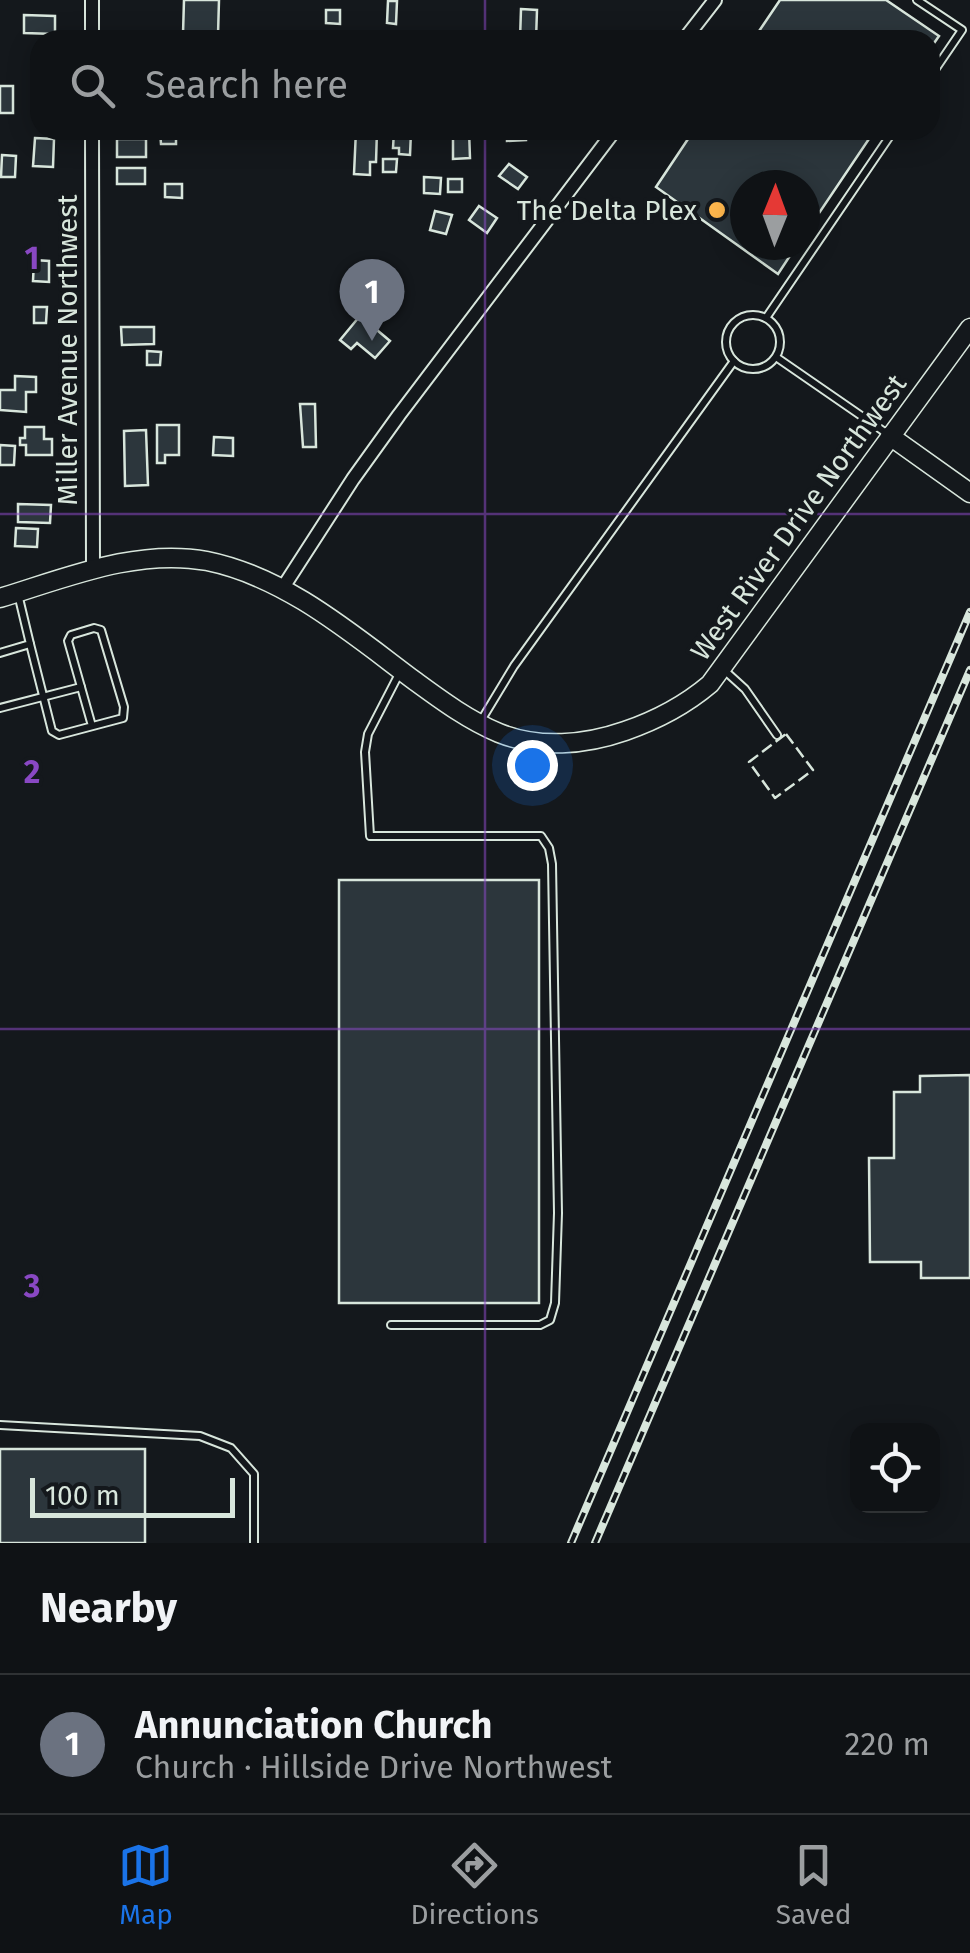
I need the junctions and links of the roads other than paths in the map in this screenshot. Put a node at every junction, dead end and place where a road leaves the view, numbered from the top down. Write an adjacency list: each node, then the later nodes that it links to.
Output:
1 (92, 0): 4 (street)
2 (715, 0): 5 (street)
3 (917, 0): 6 (lane)
4 (92, 30)
5 (692, 30)
6 (940, 62)
7 (92, 140): 16 (street, Miller Avenue Northwest)
8 (607, 140): 17 (street)
9 (887, 140): 10 (lane)
10 (766, 318): 12 (lane); 13 (lane)
11 (970, 328): 14 (main road, West River Drive Northwest)
12 (776, 357): 13 (lane); 14 (lane)
13 (734, 361): 26 (lane)
14 (890, 436): 15 (main road); 21 (main road, West River Drive Northwest)
15 (970, 493)
16 (93, 570): 17 (main road, West River Drive Northwest); 18 (main road, West River Drive Northwest)
17 (282, 589): 22 (main road, West River Drive Northwest)
18 (9, 595): 19 (lane)
19 (30, 644): 20 (lane); 24 (lane)
20 (0, 654)
21 (722, 668): 26 (main road, West River Drive Northwest); 28 (lane)
22 (400, 670): 26 (main road, West River Drive Northwest); 29 (lane)
23 (81, 687): 24 (lane); 27 (lane); 27 (lane)
24 (44, 697): 25 (lane); 27 (lane)
25 (0, 708)
26 (480, 723)
27 (92, 726)
28 (777, 735)
29 (391, 1325)
30 (0, 1425): 31 (lane)
31 (254, 1543)

